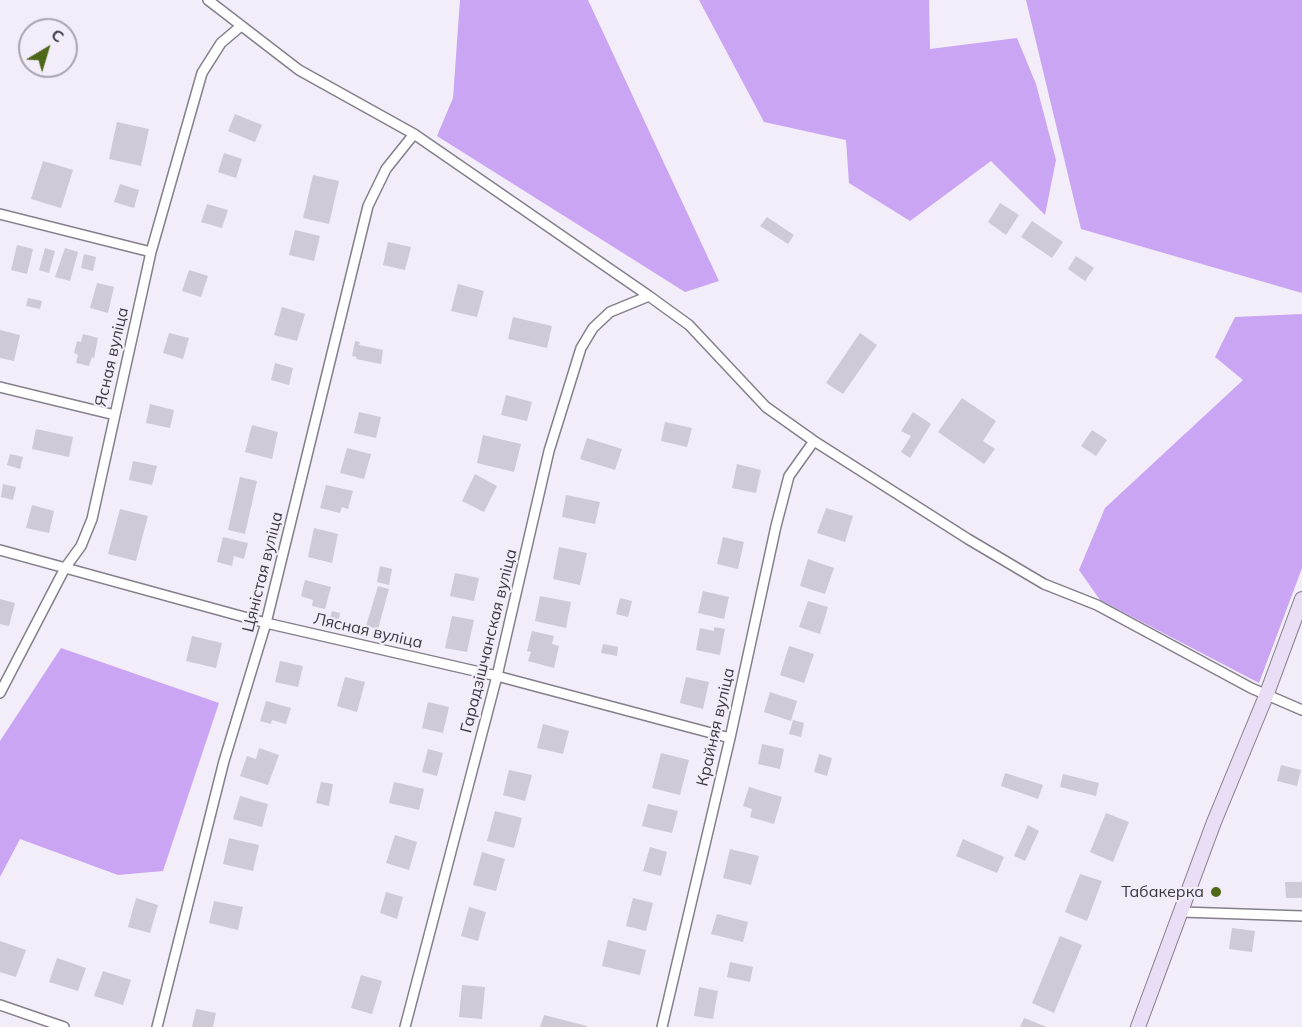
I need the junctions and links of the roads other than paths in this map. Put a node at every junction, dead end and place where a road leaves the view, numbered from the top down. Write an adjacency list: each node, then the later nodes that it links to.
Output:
1 (208, 0): 2 (street)
2 (241, 26): 3 (street); 5 (street, Ясная вуліца)
3 (414, 134): 6 (street); 13 (street, Цяністая вуліца)
4 (0, 214): 5 (street)
5 (151, 252): 8 (street, Ясная вуліца)
6 (649, 296): 9 (street); 14 (street, Гарадзішчанская вуліца)
7 (0, 387): 8 (street)
8 (115, 415): 11 (street, Ясная вуліца)
9 (814, 441): 16 (street); 18 (street, Крайняя вуліца)
10 (0, 550): 11 (street, Лясная вуліца)
11 (65, 568): 13 (street, Лясная вуліца); 15 (street, Ясная вуліца)
12 (1302, 599): 16 (main road)
13 (266, 624): 14 (street, Лясная вуліца); 23 (street, Цяністая вуліца)
14 (497, 676): 18 (street, Лясная вуліца); 24 (street, Гарадзішчанская вуліца)
15 (0, 693)
16 (1266, 696): 17 (street); 19 (main road)
17 (1302, 710)
18 (730, 738): 25 (street, Крайняя вуліца)
19 (1182, 912): 20 (street); 26 (main road)
20 (1302, 916)
21 (0, 1005): 22 (street)
22 (64, 1027)
23 (157, 1027)
24 (405, 1027)
25 (662, 1027)
26 (1138, 1027)

